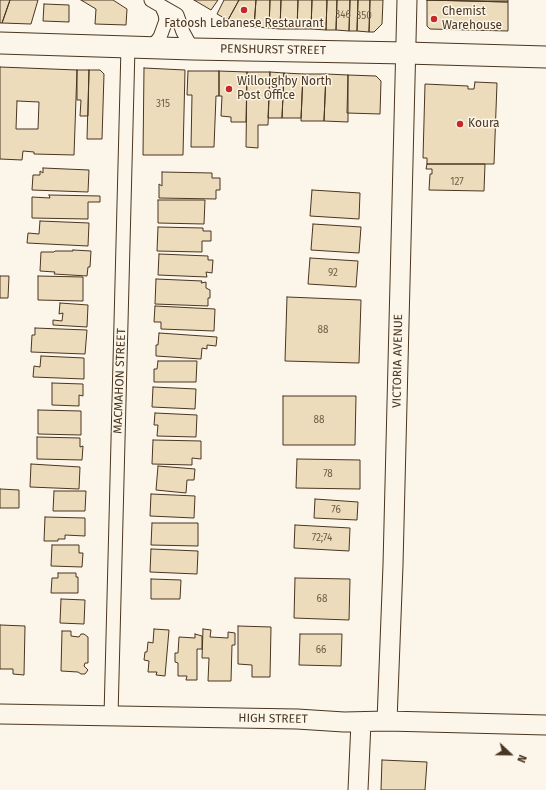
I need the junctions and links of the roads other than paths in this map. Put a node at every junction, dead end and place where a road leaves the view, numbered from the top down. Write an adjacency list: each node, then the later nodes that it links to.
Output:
1 (407, 0): 7 (street, VICTORIA AVENUE)
2 (156, 4): 5 (street); 6 (street)
3 (0, 43): 4 (main road, PENSHURST STREET)
4 (128, 47): 5 (main road, PENSHURST STREET); 10 (street, MACMAHON STREET)
5 (151, 48): 6 (main road, PENSHURST STREET)
6 (193, 49): 7 (main road, PENSHURST STREET)
7 (406, 53): 8 (main road, PENSHURST STREET); 11 (street, VICTORIA AVENUE)
8 (546, 57)
9 (0, 714): 10 (street, HIGH STREET)
10 (111, 716): 12 (street, HIGH STREET)
11 (387, 721): 12 (street, HIGH STREET); 13 (street, HIGH STREET)
12 (361, 722): 14 (street)
13 (546, 725)
14 (358, 790)

